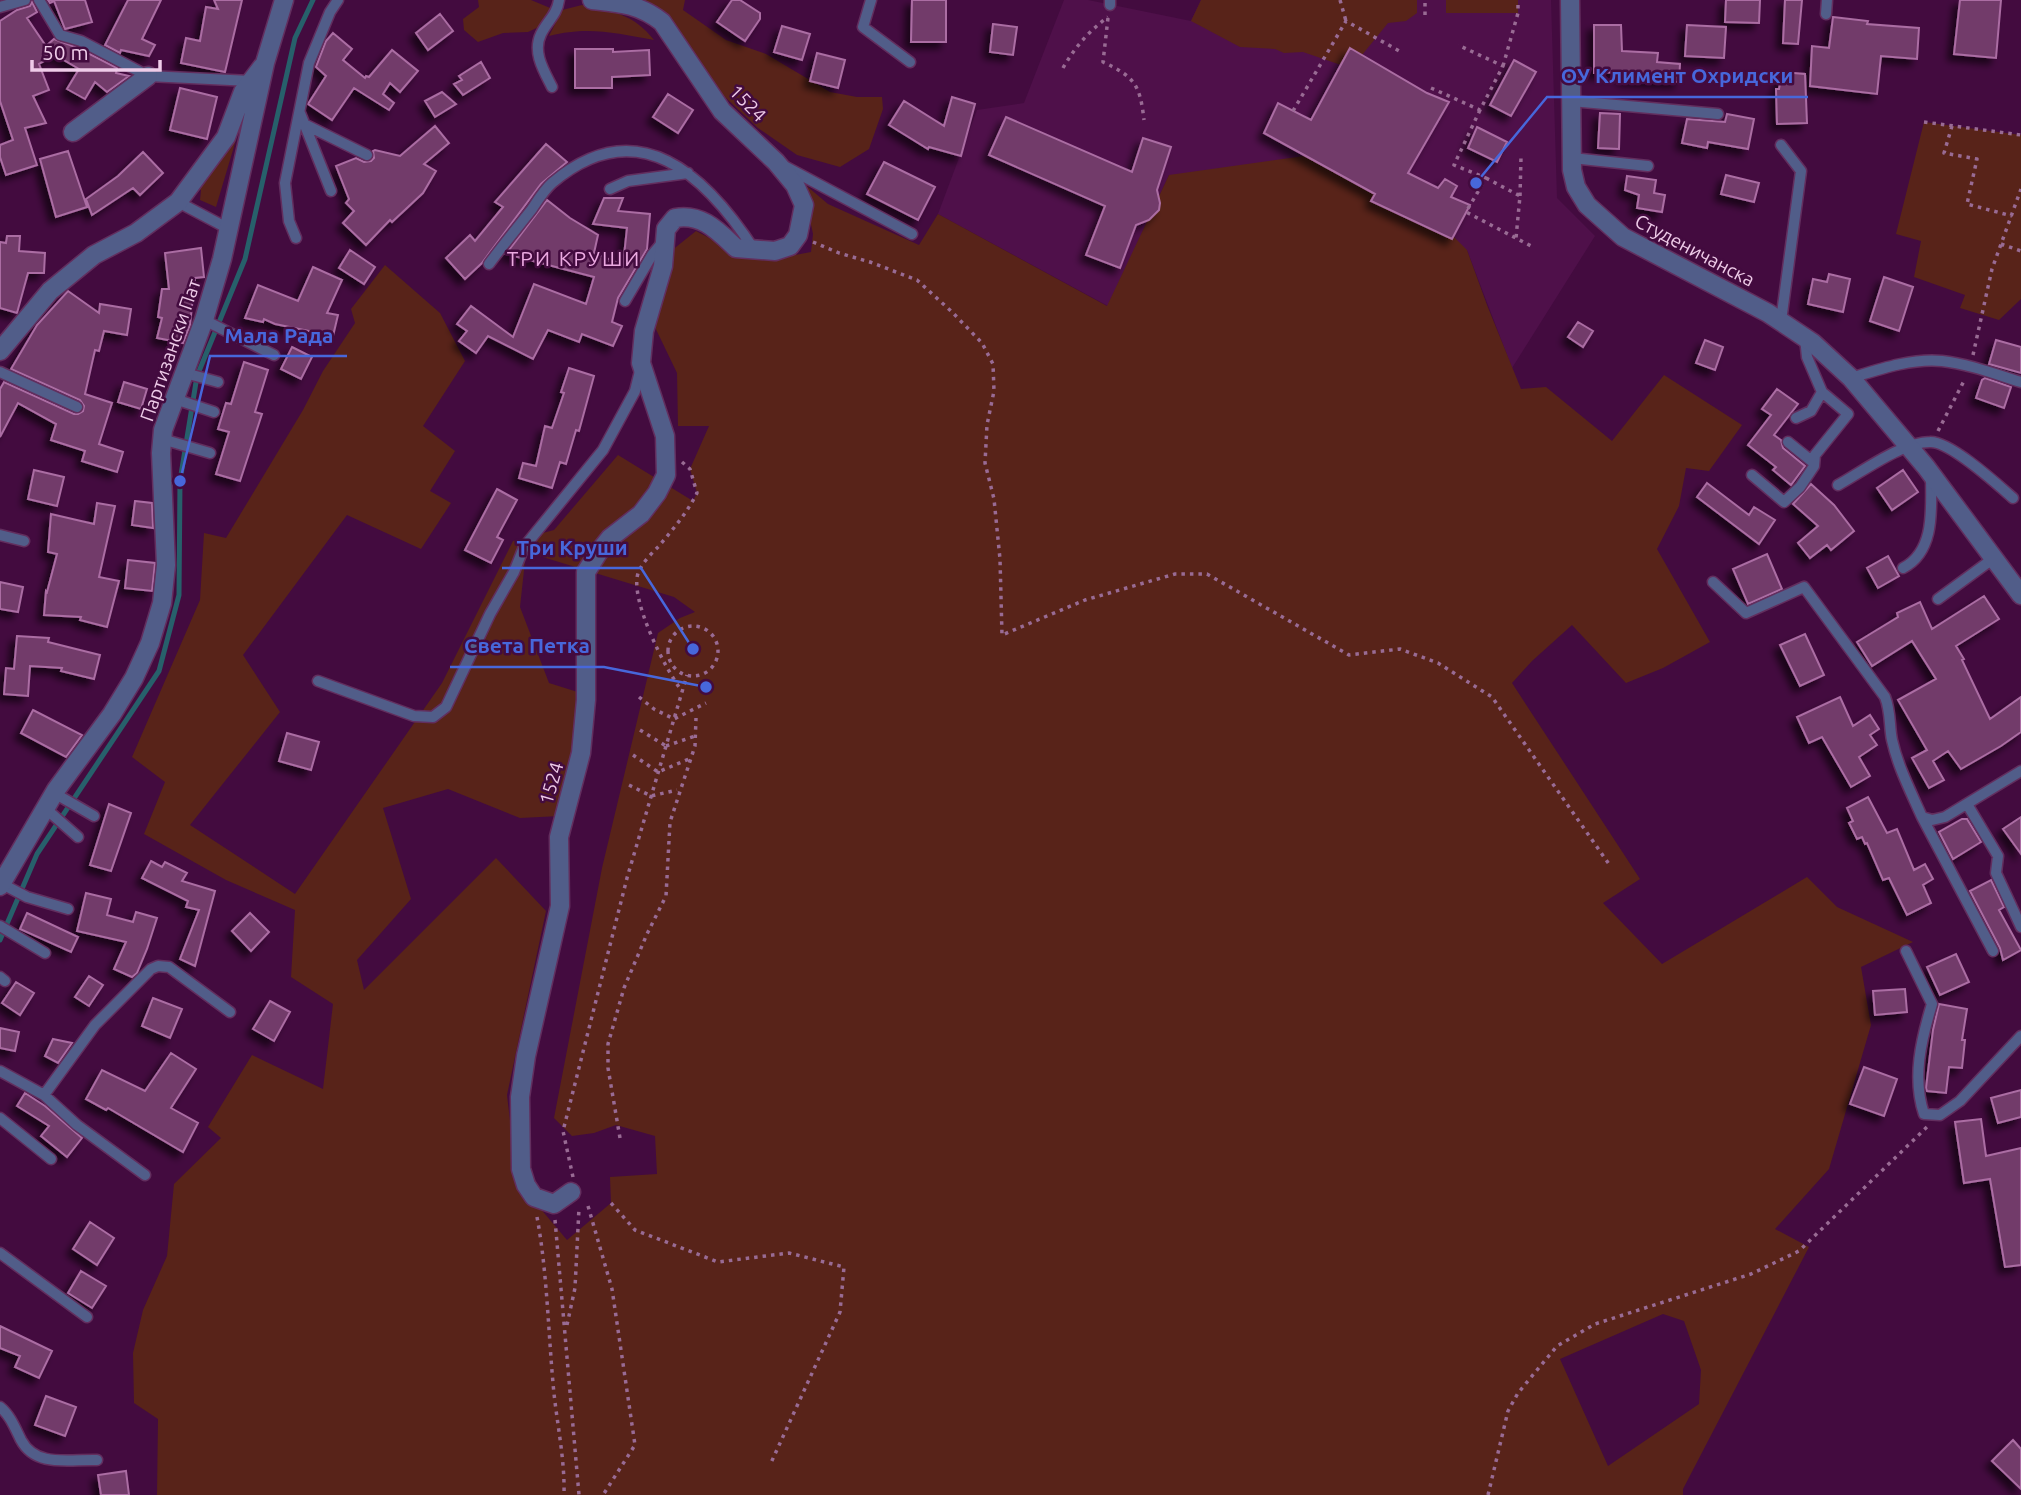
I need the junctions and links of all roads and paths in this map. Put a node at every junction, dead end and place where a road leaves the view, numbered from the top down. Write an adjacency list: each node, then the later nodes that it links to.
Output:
1 (25, 0): 14 (lane)
2 (38, 0): 25 (lane)
3 (284, 0): 22 (street, Партизански Пат)
4 (338, 0): 32 (lane)
5 (559, 0): 27 (lane)
6 (592, 0): 44 (street, 1524)
7 (871, 0): 21 (lane)
8 (1340, 0): 18 (path)
9 (1425, 0): 16 (path)
10 (1518, 0): 23 (path)
11 (1570, 0): 29 (street, Студеничанска)
12 (1827, 0): 15 (lane)
13 (1110, 3): 17 (path)
14 (0, 7)
15 (1826, 14)
16 (1425, 15)
17 (1108, 18): 24 (path); 34 (path)
18 (1346, 21): 20 (path); 30 (path)
19 (1458, 45): 23 (path)
20 (1401, 52)
21 (911, 62)
22 (265, 63): 26 (street); 54 (street, Партизански Пат)
23 (1503, 66): 31 (path)
24 (1063, 68)
25 (148, 76): 26 (lane); 38 (street)
26 (251, 81): 52 (street)
27 (552, 87)
28 (1431, 88): 31 (path)
29 (1571, 101): 33 (lane); 43 (street, Студеничанска)
30 (1293, 110)
31 (1480, 110): 47 (path)
32 (300, 113): 36 (lane); 57 (lane)
33 (1718, 114)
34 (1144, 120)
35 (1924, 122): 37 (path)
36 (304, 124): 41 (lane); 50 (lane)
37 (1952, 126): 39 (path); 53 (path)
38 (73, 132)
39 (2021, 135)
40 (1781, 145): 67 (lane)
41 (367, 155)
42 (1521, 157): 51 (path)
43 (1572, 158): 45 (lane); 67 (street, Студеничанска)
44 (776, 162): 55 (lane); 56 (street, 1524)
45 (1648, 166)
46 (688, 173): 48 (lane); 62 (lane); 64 (lane)
47 (1486, 178): 51 (path); 58 (path)
48 (610, 189)
49 (2021, 189): 53 (path)
50 (331, 191)
51 (1520, 195): 58 (path)
52 (178, 202): 54 (lane); 69 (street)
53 (2012, 216): 60 (path)
54 (229, 229): 66 (street, Партизански Пат)
55 (912, 234)
56 (798, 235): 62 (street); 123 (path)
57 (296, 238)
58 (1516, 238): 61 (path)
59 (665, 240): 62 (street); 65 (lane); 71 (street, 1524)
60 (2001, 244): 63 (path); 72 (path)
61 (1533, 247)
62 (755, 251)
63 (2021, 251)
64 (489, 264)
65 (625, 301)
66 (207, 321): 70 (lane); 74 (street, Партизански Пат)
67 (1781, 321): 68 (street, Студеничанска)
68 (1805, 338): 75 (street, Студеничанска); 78 (lane)
69 (0, 351)
70 (274, 355)
71 (641, 363): 87 (street, 1524); 102 (lane, 1524)
72 (1970, 367): 75 (lane); 77 (lane); 83 (path)
73 (0, 372): 80 (lane)
74 (187, 374): 76 (lane); 79 (street, Партизански Пат)
75 (1851, 377): 86 (street, Студеничанска)
76 (218, 382)
77 (2021, 382)
78 (1822, 392): 82 (lane); 89 (lane)
79 (180, 401): 81 (lane); 84 (street, Партизански Пат)
80 (77, 407)
81 (214, 412)
82 (1796, 418)
83 (1932, 441): 86 (lane); 93 (lane)
84 (170, 442): 88 (lane); 118 (street, Партизански Пат)
85 (1788, 442): 89 (lane)
86 (1908, 446): 91 (street, Студеничанска); 92 (lane)
87 (667, 450): 103 (path); 140 (street, 1524)
88 (210, 453)
89 (1814, 463): 90 (lane)
90 (1752, 475)
91 (1931, 475): 96 (street, Студеничанска); 97 (lane)
92 (1838, 485)
93 (2013, 498)
94 (0, 535): 95 (lane)
95 (24, 541)
96 (1994, 558): 99 (street, Студеничанска); 100 (lane)
97 (1903, 568)
98 (1713, 582): 121 (lane)
99 (2021, 595)
100 (1938, 600)
101 (687, 675): 101 (path); 103 (path)
102 (318, 681)
103 (682, 691): 107 (path)
104 (639, 697): 107 (path)
105 (706, 703): 107 (path)
106 (696, 718): 137 (path)
107 (674, 719): 110 (path)
108 (640, 730): 110 (path)
109 (698, 735): 110 (path)
110 (665, 747): 114 (path)
111 (633, 755): 114 (path)
112 (690, 759): 114 (path)
113 (2021, 771): 119 (lane)
114 (658, 772): 117 (path)
115 (629, 785): 117 (path)
116 (677, 790): 117 (path)
117 (651, 796): 141 (path)
118 (55, 804): 120 (lane); 122 (lane); 124 (street, Партизански Пат)
119 (1968, 804): 121 (lane); 127 (lane)
120 (94, 816)
121 (1922, 817): 129 (lane)
122 (78, 837)
123 (1611, 867)
124 (5, 887): 125 (lane)
125 (68, 909)
126 (0, 926): 130 (lane)
127 (2021, 927)
128 (1906, 951): 135 (lane)
129 (1993, 951)
130 (45, 953)
131 (230, 1012): 134 (lane)
132 (2021, 1036): 135 (lane)
133 (0, 1072): 134 (lane)
134 (44, 1095): 139 (lane)
135 (1940, 1115): 154 (path)
136 (0, 1118): 138 (lane)
137 (620, 1138)
138 (51, 1159)
139 (145, 1175)
140 (534, 1197): 143 (street); 151 (path)
141 (575, 1199): 143 (street); 147 (path)
142 (611, 1203): 150 (path)
143 (554, 1204): 147 (path)
144 (588, 1206): 153 (path)
145 (0, 1254): 146 (lane)
146 (87, 1317)
147 (565, 1331): 152 (path)
148 (0, 1407): 149 (lane)
149 (97, 1460)
150 (770, 1465)
151 (564, 1495)
152 (579, 1495)
153 (604, 1495)
154 (1488, 1495)

